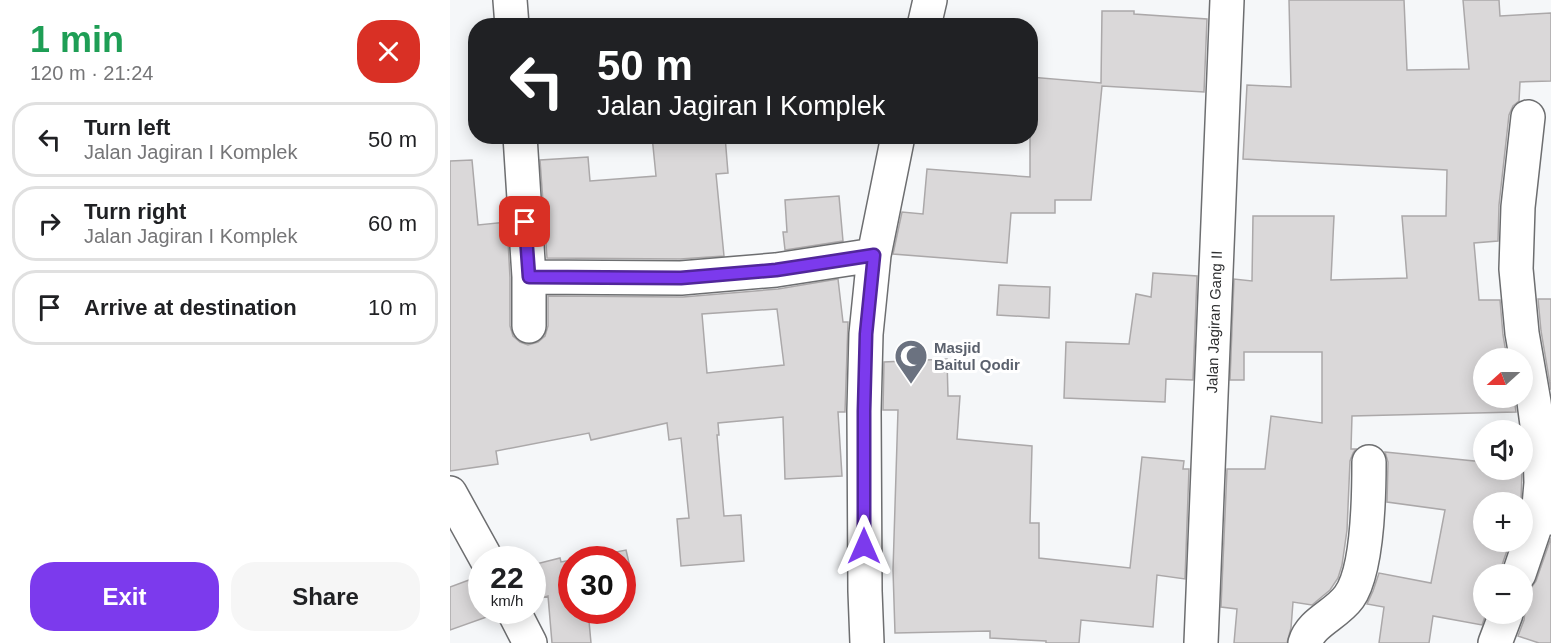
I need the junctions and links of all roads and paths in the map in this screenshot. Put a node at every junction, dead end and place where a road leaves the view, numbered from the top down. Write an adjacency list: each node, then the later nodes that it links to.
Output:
1 (510, 0): 4 (street)
2 (930, 0): 5 (street)
3 (1227, 0): 21 (street, Jalan Jagiran Gang II)
4 (511, 18)
5 (926, 18)
6 (1528, 117): 14 (street)
7 (521, 144): 10 (street)
8 (896, 144): 9 (street)
9 (874, 255): 10 (street); 20 (street)
10 (529, 277): 11 (street)
11 (528, 326)
12 (1369, 462): 22 (street)
13 (450, 493): 15 (street)
14 (1545, 518): 16 (street)
15 (479, 546)
16 (1524, 564)
17 (520, 624): 19 (street)
18 (1502, 624): 23 (street)
19 (530, 643)
20 (867, 643)
21 (1201, 643)
22 (1305, 643)
23 (1495, 643)

